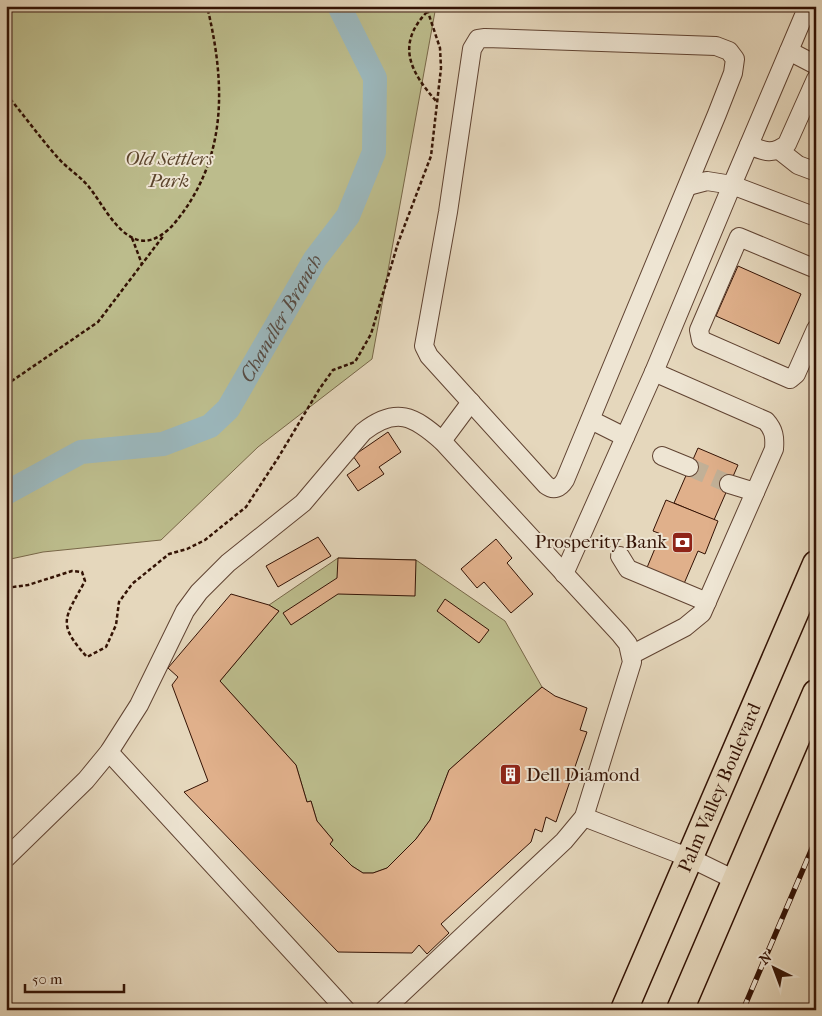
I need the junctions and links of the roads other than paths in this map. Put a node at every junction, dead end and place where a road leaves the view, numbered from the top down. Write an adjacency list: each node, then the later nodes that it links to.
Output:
1 (808, 6): 2 (street)
2 (789, 51): 3 (street); 5 (street)
3 (816, 65)
4 (816, 79): 6 (street)
5 (750, 146): 6 (street); 9 (street)
6 (779, 150): 7 (street)
7 (808, 171)
8 (688, 186): 9 (street); 16 (street); 17 (street)
9 (732, 186): 10 (street); 11 (street)
10 (816, 217)
11 (715, 227): 12 (street); 15 (street)
12 (738, 237): 13 (street); 14 (street)
13 (816, 269)
14 (816, 329)
15 (654, 372): 18 (street); 23 (street)
16 (471, 402): 17 (street); 19 (street)
17 (591, 420): 18 (street)
18 (625, 437): 26 (street)
19 (442, 441): 26 (street); 30 (street)
20 (662, 456): 21 (street)
21 (689, 468)
22 (729, 484): 23 (street)
23 (755, 492): 27 (street)
24 (620, 556): 27 (street)
25 (816, 564): 33 (highway, Palm Valley Boulevard)
26 (564, 574): 28 (street)
27 (707, 602): 28 (street)
28 (632, 654): 31 (street)
29 (816, 692): 34 (highway)
30 (109, 752): 32 (street); 35 (street)
31 (584, 817): 33 (street); 36 (street)
32 (6, 858)
33 (690, 858): 34 (street); 37 (highway, Palm Valley Boulevard)
34 (735, 880): 38 (highway)
35 (346, 1010)
36 (384, 1010)
37 (624, 1010)
38 (680, 1010)

